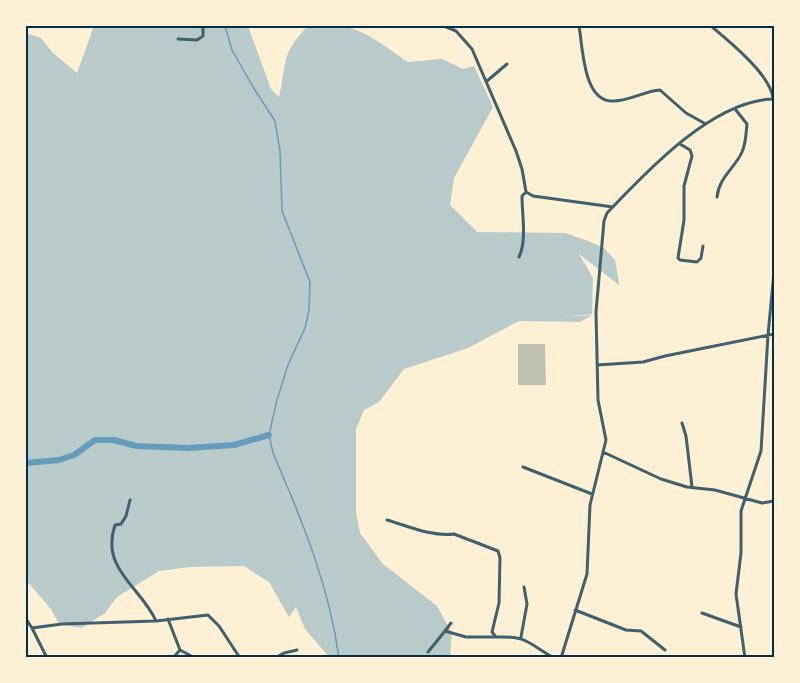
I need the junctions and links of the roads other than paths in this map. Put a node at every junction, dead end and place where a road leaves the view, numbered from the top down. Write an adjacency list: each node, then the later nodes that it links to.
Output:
1 (203, 26): 5 (street)
2 (444, 26): 7 (street)
3 (579, 26): 10 (street)
4 (711, 26): 8 (street)
5 (178, 39)
6 (507, 64): 7 (street)
7 (487, 81): 12 (street)
8 (774, 99): 9 (street)
9 (735, 109): 10 (street); 13 (street)
10 (704, 123): 11 (street)
11 (681, 144): 14 (street); 15 (street)
12 (525, 192): 14 (street); 16 (street)
13 (717, 197)
14 (613, 207): 20 (street)
15 (703, 246)
16 (519, 257)
17 (774, 272): 19 (street)
18 (774, 334): 19 (street)
19 (768, 335): 20 (street); 26 (street)
20 (597, 365): 22 (street)
21 (682, 423): 24 (street)
22 (603, 452): 24 (street); 25 (street)
23 (524, 466): 25 (street)
24 (692, 488): 26 (street)
25 (592, 494): 31 (street)
26 (744, 498): 28 (street); 37 (street)
27 (130, 500): 35 (street)
28 (774, 501)
29 (387, 520): 40 (street)
30 (524, 587): 41 (street)
31 (575, 610): 44 (street); 52 (street)
32 (702, 613): 37 (street)
33 (26, 619): 38 (street)
34 (168, 620): 35 (street); 42 (street); 49 (street)
35 (156, 621): 38 (street)
36 (452, 623): 39 (street)
37 (741, 627): 53 (street)
38 (32, 628): 46 (street)
39 (445, 631): 40 (street); 45 (street)
40 (496, 637): 41 (street)
41 (520, 638): 51 (street)
42 (180, 650): 47 (street); 48 (street)
43 (297, 650): 50 (street)
44 (665, 650)
45 (428, 652)
46 (47, 657)
47 (173, 657)
48 (195, 657)
49 (240, 657)
50 (275, 657)
51 (554, 657)
52 (561, 657)
53 (745, 657)

